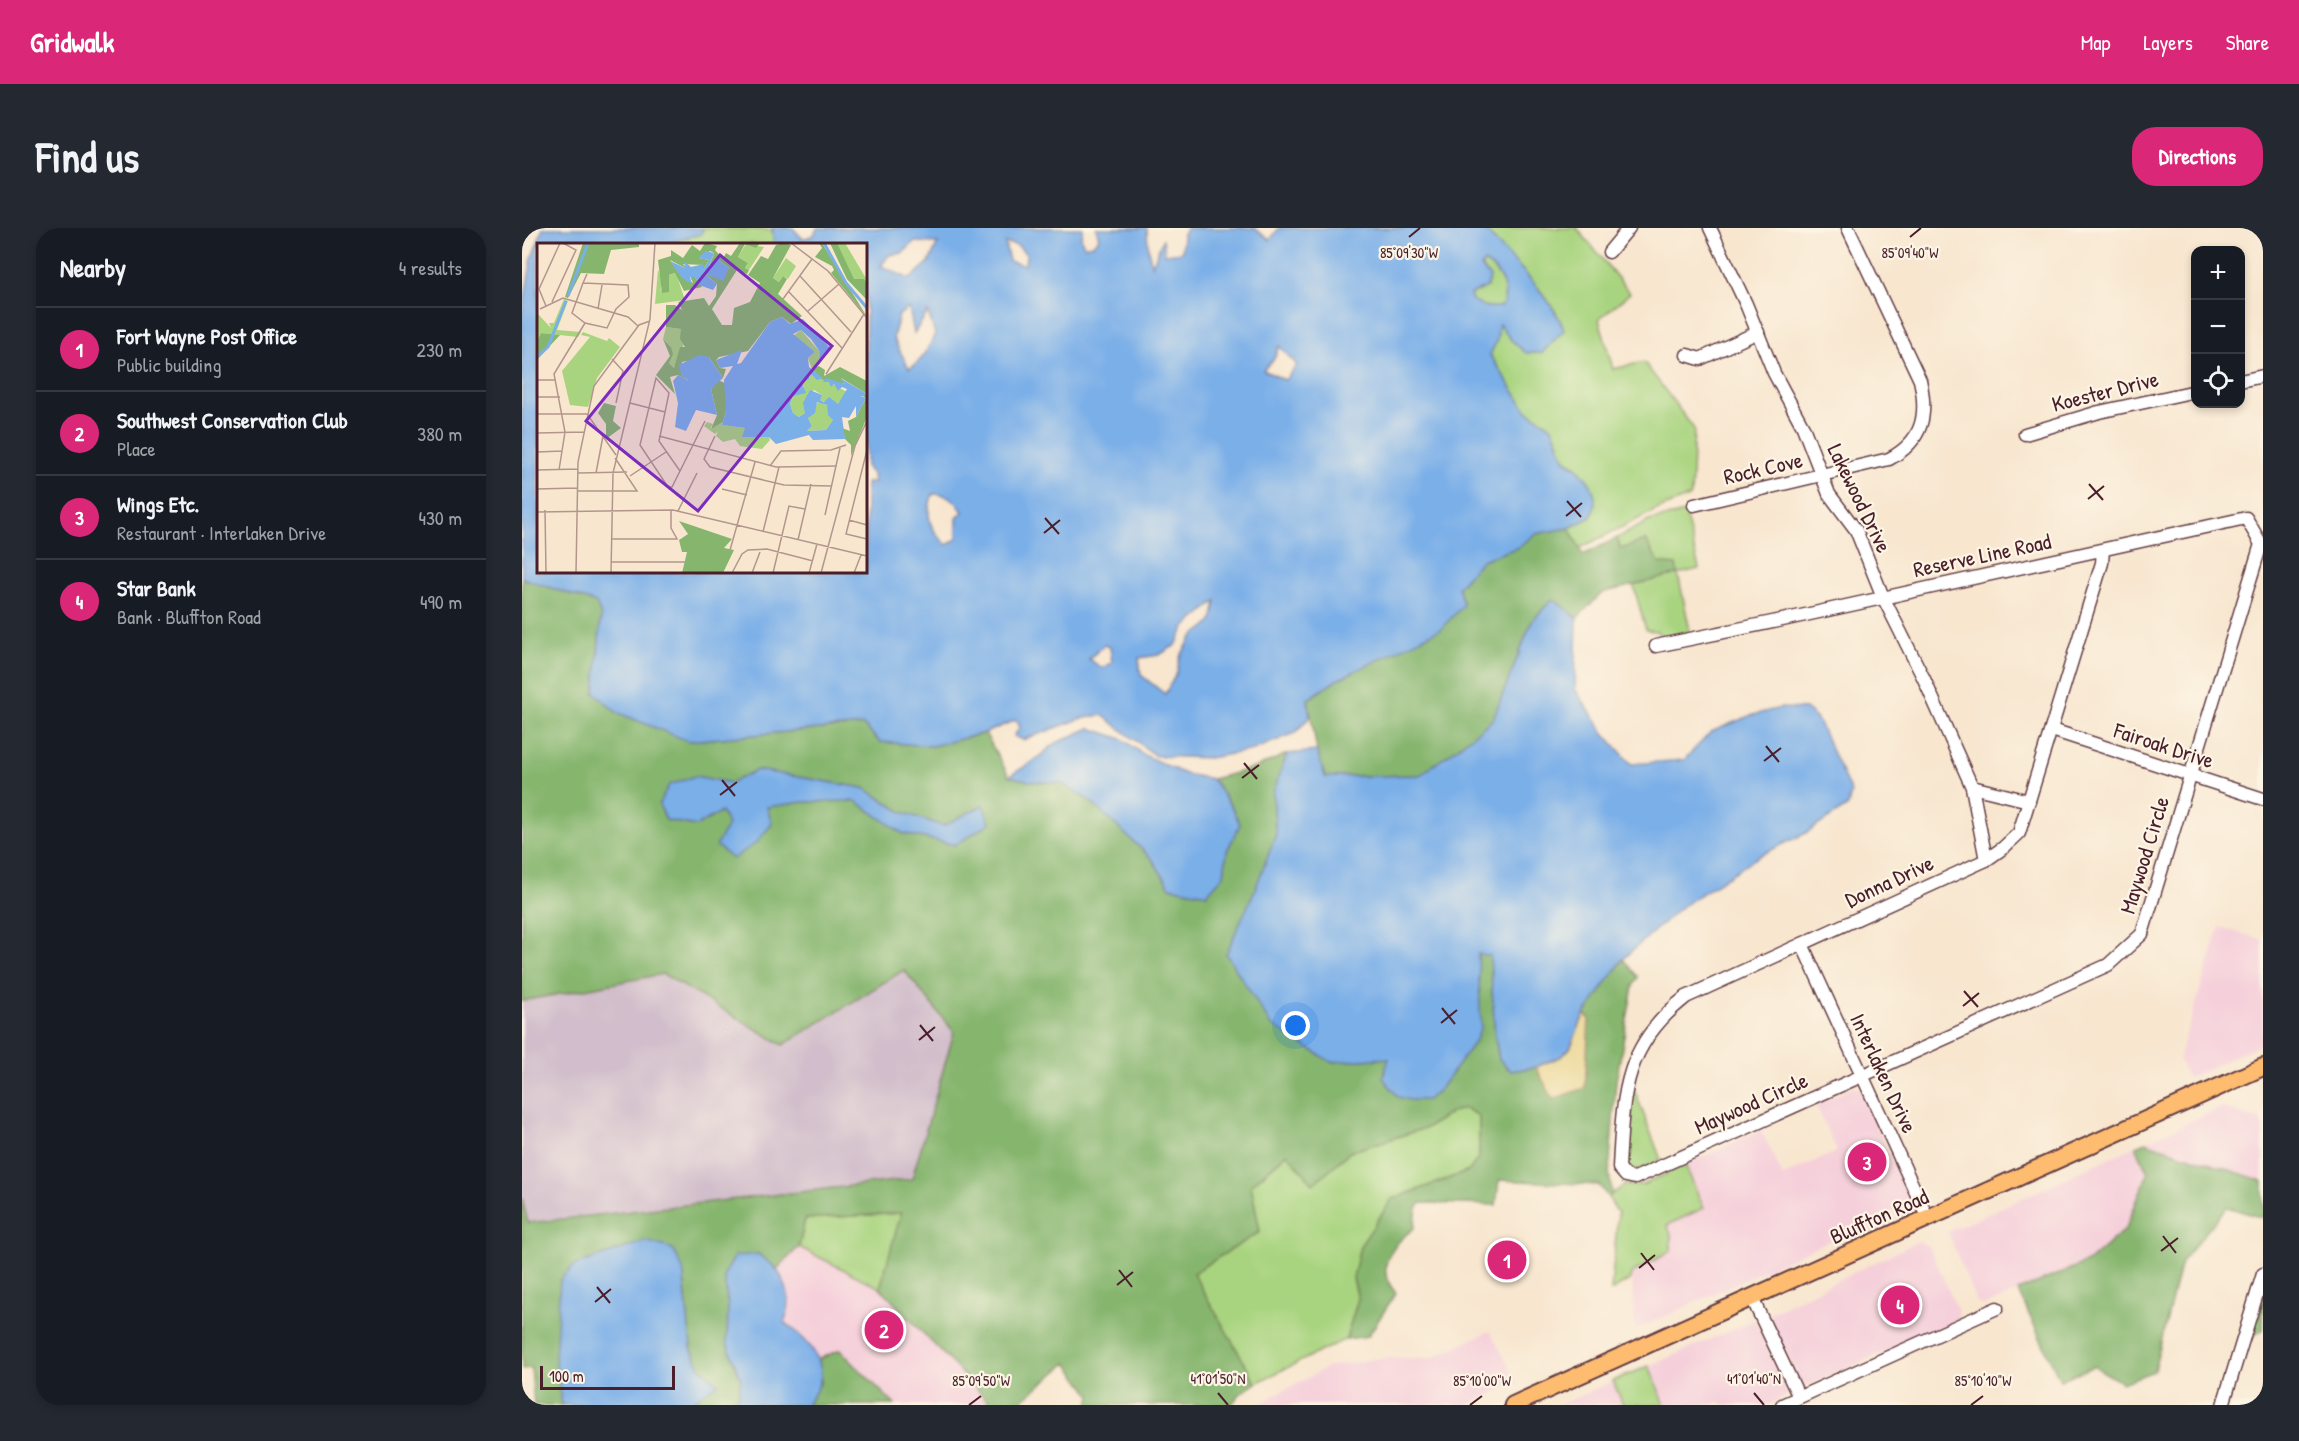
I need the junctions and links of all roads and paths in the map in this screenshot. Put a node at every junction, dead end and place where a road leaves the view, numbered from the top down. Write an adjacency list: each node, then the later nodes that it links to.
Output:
1 (1629, 228): 4 (street)
2 (1710, 228): 5 (street, Lakewood Drive)
3 (1848, 228): 11 (street, Rock Cove)
4 (1609, 252)
5 (1758, 332): 6 (street); 11 (street, Lakewood Drive)
6 (1687, 356)
7 (2263, 376): 8 (street)
8 (2245, 380)
9 (2191, 392): 10 (street, Koester Drive)
10 (2025, 434)
11 (1822, 476): 12 (street, Rock Cove); 15 (street, Lakewood Drive)
12 (1694, 506)
13 (2246, 518): 14 (street, Reserve Line Road); 18 (street, Maywood Circle)
14 (2103, 550): 15 (street, Reserve Line Road); 17 (street, Donna Drive)
15 (1882, 597): 16 (street, Reserve Line Road); 19 (street, Lakewood Drive)
16 (1656, 646)
17 (2052, 730): 18 (street, Fairoak Drive); 21 (street, Donna Drive)
18 (2190, 775): 20 (street, Fairoak Drive); 25 (street, Maywood Circle)
19 (1972, 787): 21 (street); 22 (street, Lakewood Drive)
20 (2263, 799)
21 (2029, 801): 22 (street, Donna Drive)
22 (1986, 860): 23 (street, Donna Drive)
23 (1802, 944): 25 (street, Interlaken Drive); 26 (street, Donna Drive)
24 (2263, 1067): 27 (main road, Bluffton Road)
25 (1862, 1076): 26 (street, Maywood Circle); 27 (street, Interlaken Drive)
26 (1626, 1176)
27 (1928, 1218): 29 (main road, Bluffton Road)
28 (2263, 1274): 34 (street)
29 (1752, 1298): 31 (street); 32 (main road, Bluffton Road)
30 (1997, 1308): 31 (street)
31 (1799, 1397): 33 (street)
32 (1513, 1405)
33 (1782, 1405)
34 (2223, 1405)

